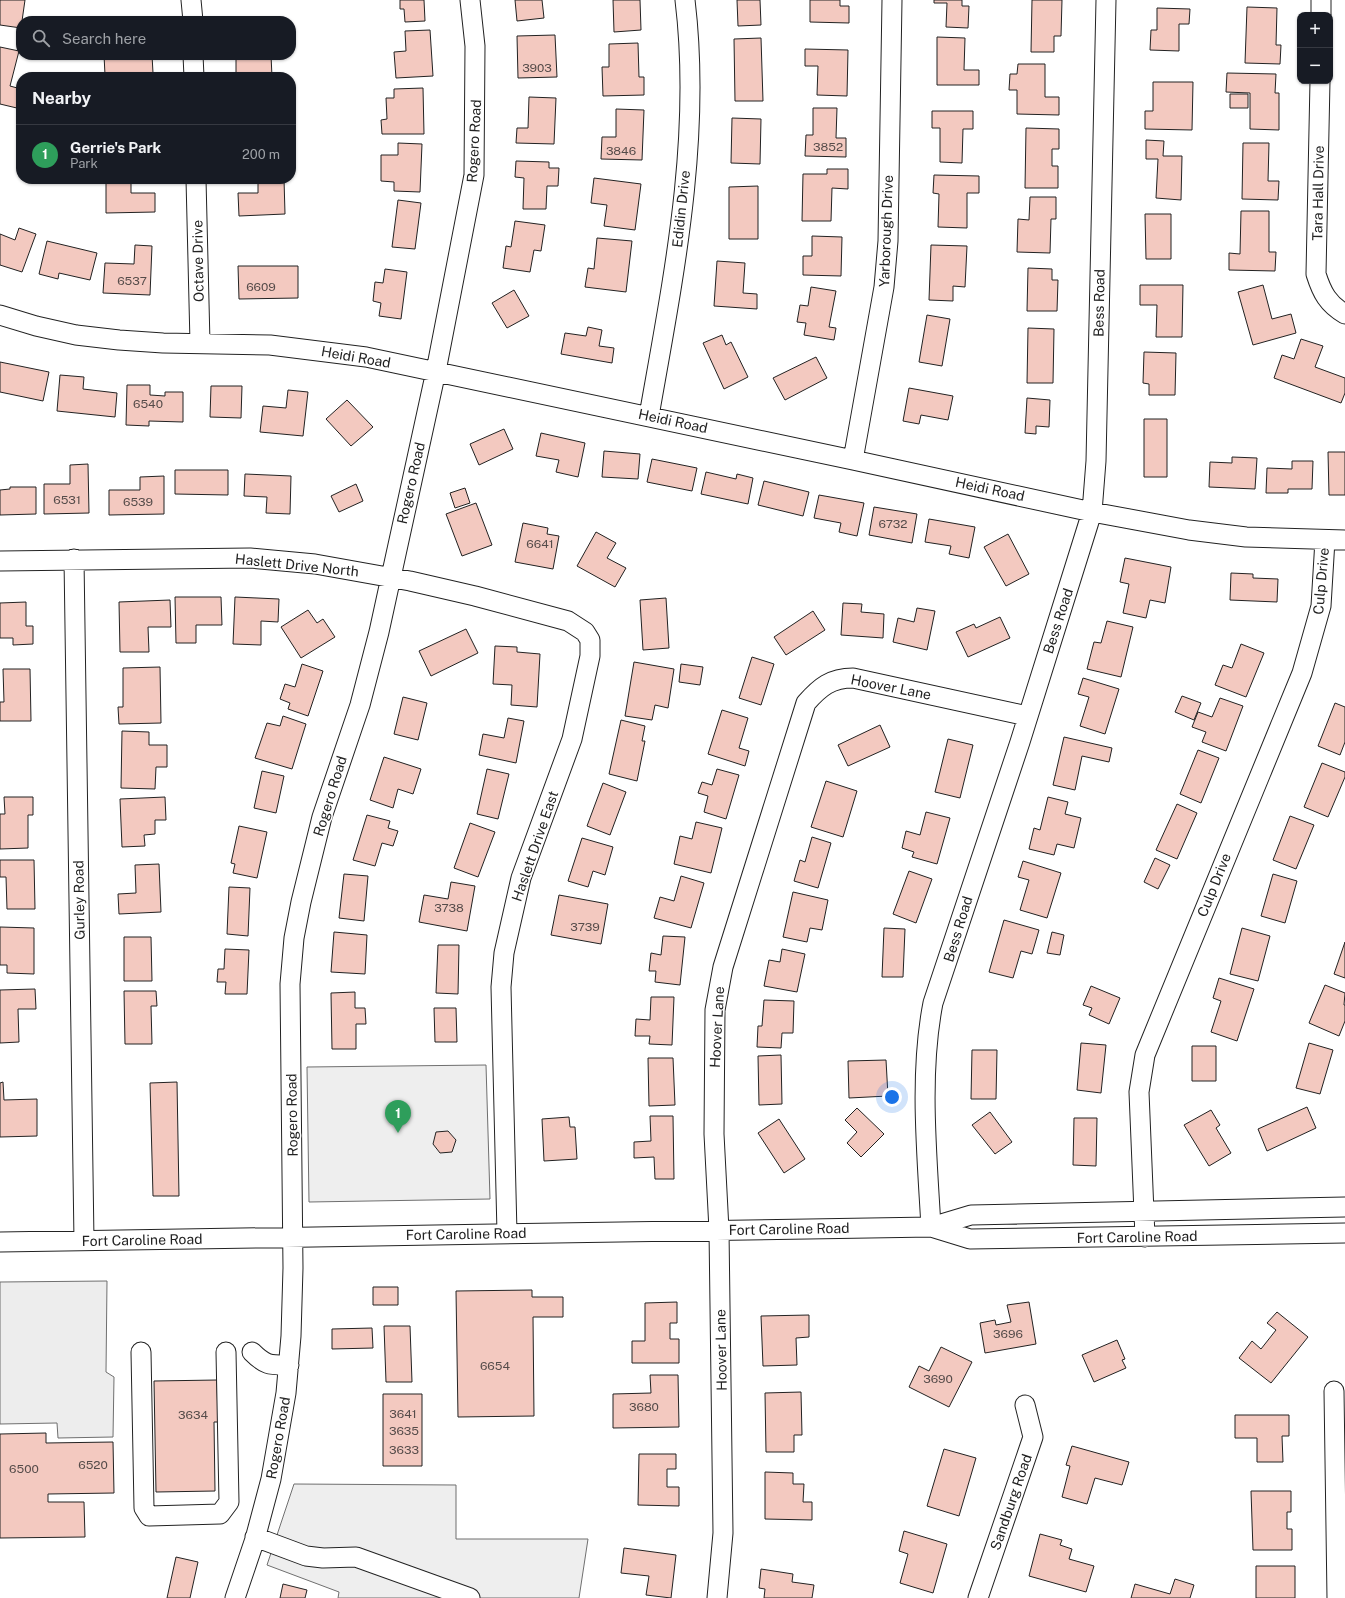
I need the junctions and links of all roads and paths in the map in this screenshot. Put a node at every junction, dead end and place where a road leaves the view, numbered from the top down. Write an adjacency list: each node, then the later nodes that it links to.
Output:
1 (192, 0): 8 (street)
2 (470, 0): 16 (street, Rogero Road)
3 (685, 0): 17 (street, Edidin Drive)
4 (892, 0): 18 (street, Yarborough Drive)
5 (1106, 0): 19 (street, Bess Road)
6 (1321, 0): 7 (street)
7 (1321, 12)
8 (193, 16)
9 (193, 60): 10 (street)
10 (194, 72)
11 (1320, 84): 13 (street, Tara Hall Drive)
12 (196, 184): 15 (street, Octave Drive)
13 (1345, 314)
14 (0, 315): 15 (street, Heidi Road)
15 (200, 343): 16 (street, Heidi Road)
16 (436, 371): 17 (street, Heidi Road); 24 (street, Rogero Road)
17 (649, 416): 18 (street, Heidi Road)
18 (853, 460): 19 (street, Heidi Road)
19 (1092, 512): 20 (street, Heidi Road); 26 (street, Bess Road)
20 (1325, 540): 21 (street, Heidi Road); 28 (street, Culp Drive)
21 (1345, 540)
22 (74, 559): 23 (street, Haslett Drive North); 24 (street, Haslett Drive North); 35 (street, Gurley Road)
23 (0, 561)
24 (391, 577): 25 (street, Haslett Drive North); 34 (street, Rogero Road)
25 (585, 632): 31 (street, Haslett Drive East)
26 (1027, 716): 29 (street, Bess Road); 30 (street, Hoover Lane)
27 (1345, 1207): 28 (street, Fort Caroline Road)
28 (1145, 1211): 29 (street, Fort Caroline Road); 33 (street, Culp Drive)
29 (931, 1227): 30 (street, Fort Caroline Road); 33 (street, Fort Caroline Road)
30 (720, 1230): 31 (street, Fort Caroline Road); 46 (street, Hoover Lane)
31 (507, 1233): 34 (street, Fort Caroline Road)
32 (1345, 1233): 33 (street, Fort Caroline Road)
33 (1145, 1237)
34 (293, 1238): 35 (street, Fort Caroline Road); 40 (street, Rogero Road)
35 (84, 1241): 36 (street, Fort Caroline Road)
36 (0, 1242)
37 (142, 1352): 38 (street)
38 (226, 1352)
39 (252, 1352): 40 (street)
40 (289, 1365): 43 (street, Rogero Road)
41 (1334, 1391): 48 (street)
42 (1025, 1405): 47 (street, Sandburg Road)
43 (255, 1537): 44 (street, Rogero Road); 45 (street)
44 (235, 1598)
45 (470, 1598)
46 (717, 1598)
47 (978, 1598)
48 (1337, 1598)

